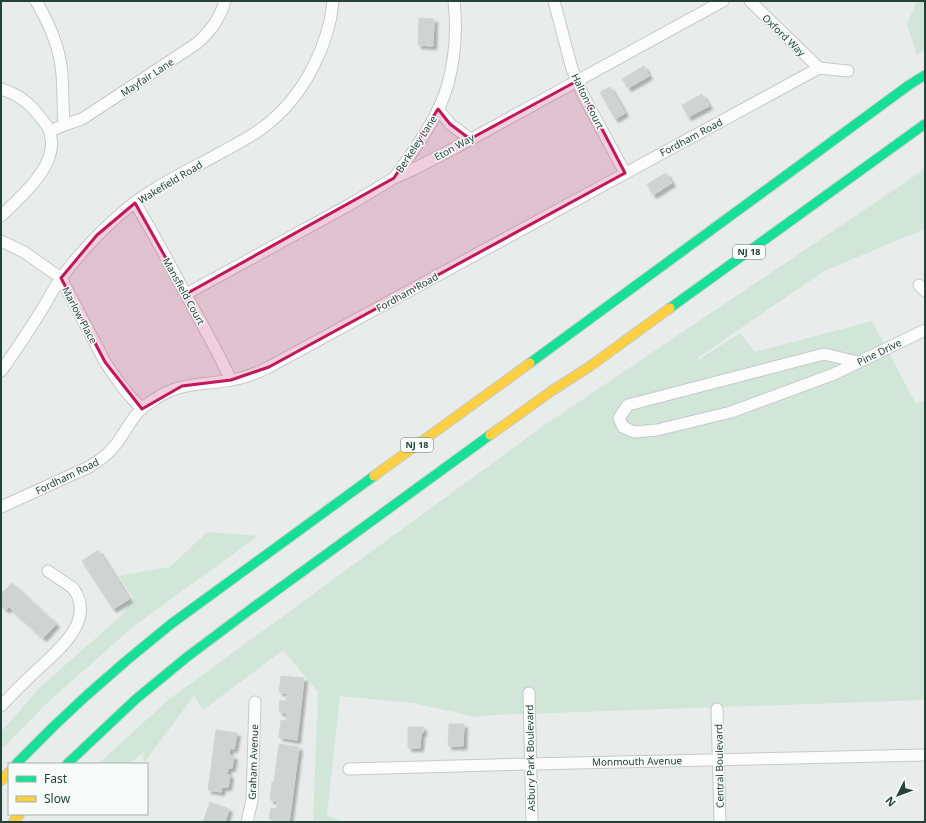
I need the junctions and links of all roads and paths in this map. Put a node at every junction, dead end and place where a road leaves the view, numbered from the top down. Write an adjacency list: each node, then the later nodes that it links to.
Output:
1 (225, 1): 16 (street, Mayfair Lane)
2 (333, 1): 24 (street, Wakefield Road)
3 (454, 1): 15 (street, Berkeley Lane)
4 (554, 1): 12 (street, Halton Court)
5 (723, 1): 12 (street, Eton Way)
6 (750, 1): 9 (street, Oxford Way)
7 (39, 2): 16 (street)
8 (925, 64): 13 (highway)
9 (819, 68): 10 (street); 22 (street, Fordham Road)
10 (848, 71)
11 (925, 75): 13 (highway, NJ 18)
12 (576, 81): 20 (street, Eton Way); 22 (street, Halton Court)
13 (909, 85): 42 (highway, NJ 18)
14 (1, 89): 19 (street)
15 (438, 109): 20 (street, Berkeley Lane); 23 (street, Berkeley Lane)
16 (64, 124): 19 (street, Mayfair Lane)
17 (925, 124): 21 (highway, NJ 18)
18 (925, 130): 21 (highway)
19 (50, 131): 25 (street)
20 (470, 139): 23 (street, Eton Way)
21 (900, 142): 43 (highway, NJ 18)
22 (625, 173): 32 (street, Fordham Road)
23 (394, 178): 28 (street, Eton Way)
24 (135, 203): 27 (street, Wakefield Road); 28 (street, Mansfield Court)
25 (1, 216)
26 (1, 242): 27 (street, Marlow Place)
27 (61, 278): 31 (street, Wakefield Road); 33 (street, Marlow Place)
28 (186, 294): 32 (street, Mansfield Court)
29 (925, 330): 30 (street, Pine Drive)
30 (858, 362): 30 (street, Pine Drive)
31 (1, 371)
32 (231, 380): 33 (street, Fordham Road)
33 (142, 409): 34 (street, Fordham Road)
34 (1, 507)
35 (48, 571): 38 (street)
36 (529, 693): 44 (street, Asbury Park Boulevard)
37 (255, 702): 46 (street, Graham Avenue)
38 (1, 706)
39 (718, 709): 41 (street, Central Boulevard)
40 (925, 754): 41 (street, Monmouth Avenue)
41 (718, 759): 44 (street, Monmouth Avenue); 48 (street, Central Boulevard)
42 (17, 763)
43 (68, 763)
44 (530, 764): 45 (street, Monmouth Avenue); 47 (street, Asbury Park Boulevard)
45 (349, 769)
46 (247, 822)
47 (532, 822)
48 (720, 822)

